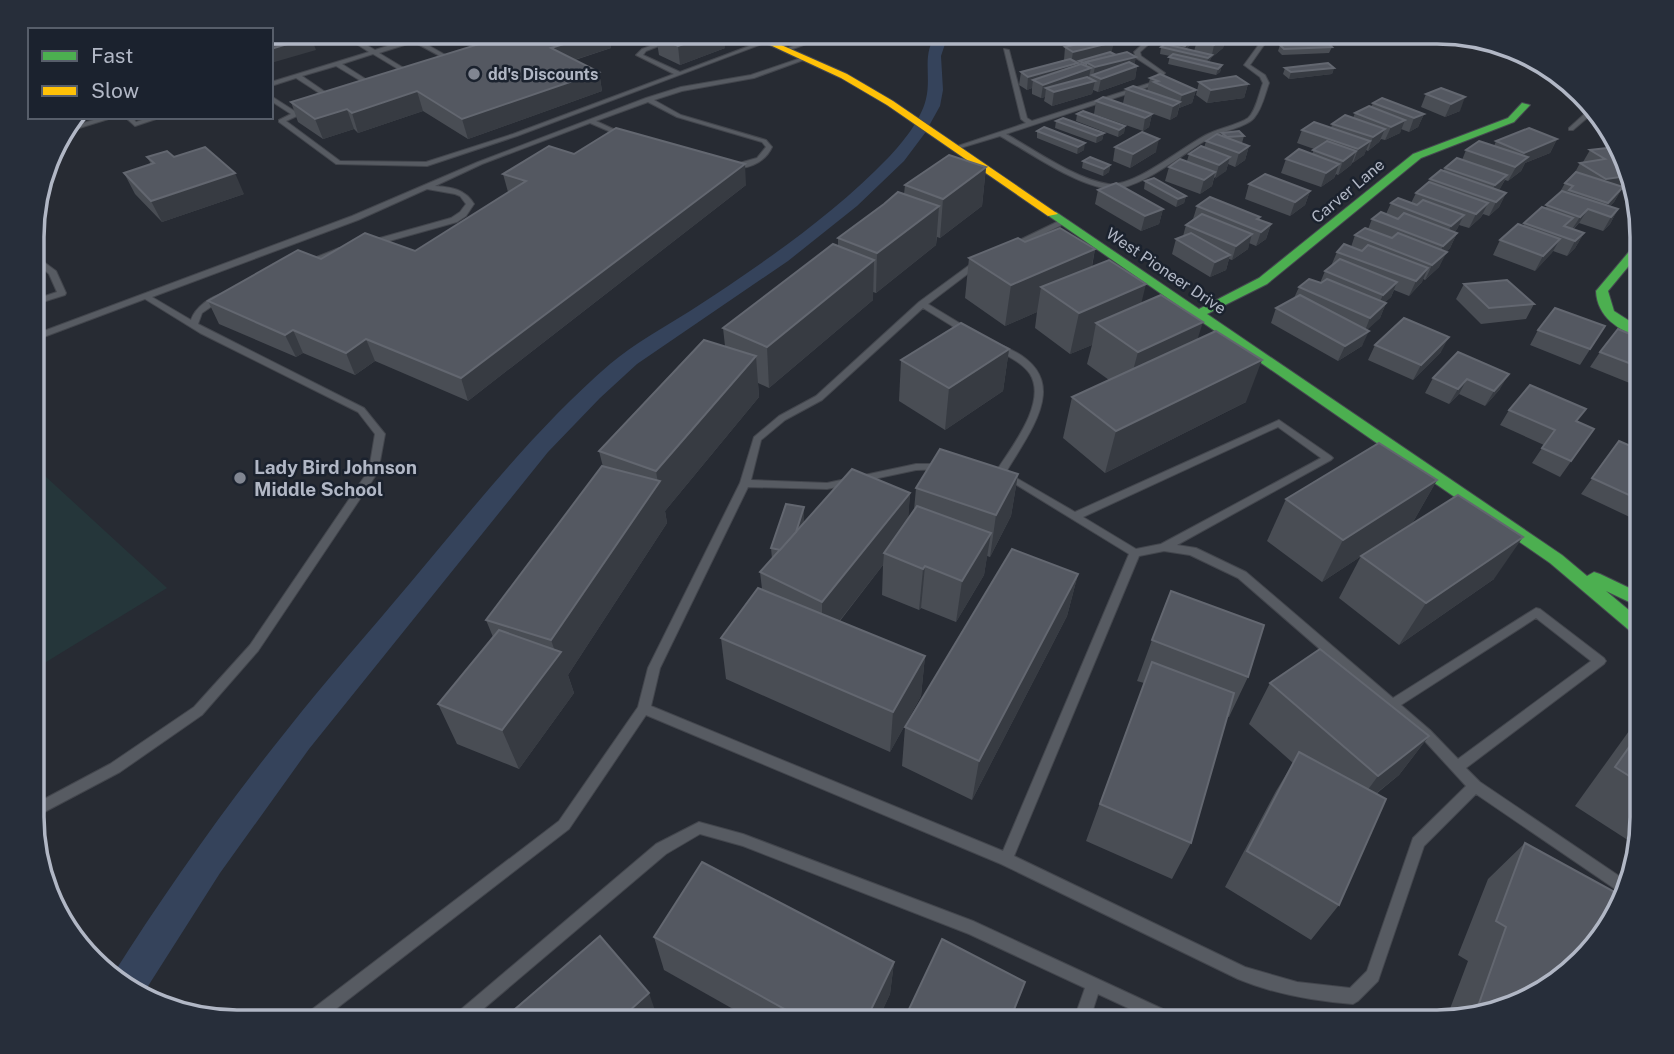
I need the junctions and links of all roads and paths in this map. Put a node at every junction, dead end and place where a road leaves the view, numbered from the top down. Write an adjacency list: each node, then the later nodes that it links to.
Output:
1 (360, 44): 12 (lane)
2 (398, 44): 12 (lane)
3 (423, 44): 15 (lane)
4 (661, 44): 19 (lane)
5 (760, 44): 19 (lane)
6 (776, 44): 10 (main road, West Pioneer Drive)
7 (800, 44): 10 (lane)
8 (1146, 44): 42 (lane)
9 (1262, 44): 45 (lane)
10 (788, 49): 13 (main road, West Pioneer Drive)
11 (1006, 50): 42 (lane)
12 (373, 52): 16 (lane); 21 (lane)
13 (806, 58): 29 (lane); 47 (main road, West Pioneer Drive)
14 (466, 59): 15 (lane)
15 (454, 62): 17 (lane)
16 (336, 63): 20 (lane); 25 (lane)
17 (444, 66)
18 (423, 72): 21 (lane)
19 (680, 74): 34 (lane)
20 (297, 76): 23 (lane); 30 (lane)
21 (412, 76): 22 (lane)
22 (400, 79)
23 (273, 83)
24 (387, 83): 25 (lane)
25 (375, 87): 26 (lane)
26 (365, 91)
27 (344, 97): 30 (lane)
28 (273, 99): 34 (lane)
29 (648, 99): 40 (lane); 48 (lane)
30 (334, 100): 31 (lane)
31 (324, 104)
32 (1525, 105): 60 (main road, Carver Lane)
33 (313, 107): 34 (lane)
34 (293, 113)
35 (1586, 115): 44 (lane)
36 (87, 119): 41 (lane)
37 (105, 119): 41 (lane)
38 (130, 119): 39 (lane)
39 (152, 119)
40 (590, 121): 46 (lane); 49 (lane)
41 (91, 123): 43 (lane)
42 (1031, 123): 45 (lane)
43 (79, 127)
44 (1571, 129)
45 (1000, 134): 47 (lane)
46 (637, 139)
47 (956, 148): 50 (main road, West Pioneer Drive)
48 (716, 163)
49 (428, 187): 54 (lane); 57 (lane)
50 (1064, 222): 51 (lane); 60 (main road, West Pioneer Drive)
51 (1004, 249)
52 (992, 255): 59 (lane)
53 (1630, 257): 62 (main road)
54 (302, 264)
55 (44, 265): 58 (lane)
56 (230, 292): 61 (lane)
57 (145, 296): 61 (lane); 63 (lane)
58 (44, 299)
59 (922, 304): 64 (lane); 67 (lane)
60 (1198, 314): 71 (main road, West Pioneer Drive)
61 (192, 325): 78 (lane)
62 (1630, 328)
63 (44, 334)
64 (973, 335)
65 (984, 341): 68 (lane)
66 (955, 466): 67 (lane)
67 (745, 482): 75 (lane)
68 (1075, 516): 69 (lane); 70 (lane)
69 (1164, 547): 70 (lane); 74 (lane)
70 (1135, 553): 79 (lane)
71 (1556, 559): 72 (main road, West Pioneer Drive); 73 (main road, West Pioneer Drive)
72 (1630, 596)
73 (1630, 621)
74 (1392, 705): 76 (lane); 76 (lane)
75 (644, 709): 79 (lane); 82 (lane)
76 (1458, 767): 77 (lane)
77 (1475, 786): 79 (lane); 80 (lane)
78 (44, 806)
79 (1006, 859)
80 (1618, 884)
81 (1094, 984): 83 (lane); 84 (lane); 85 (lane)
82 (324, 1010)
83 (471, 1010)
84 (1085, 1010)
85 (1149, 1010)

